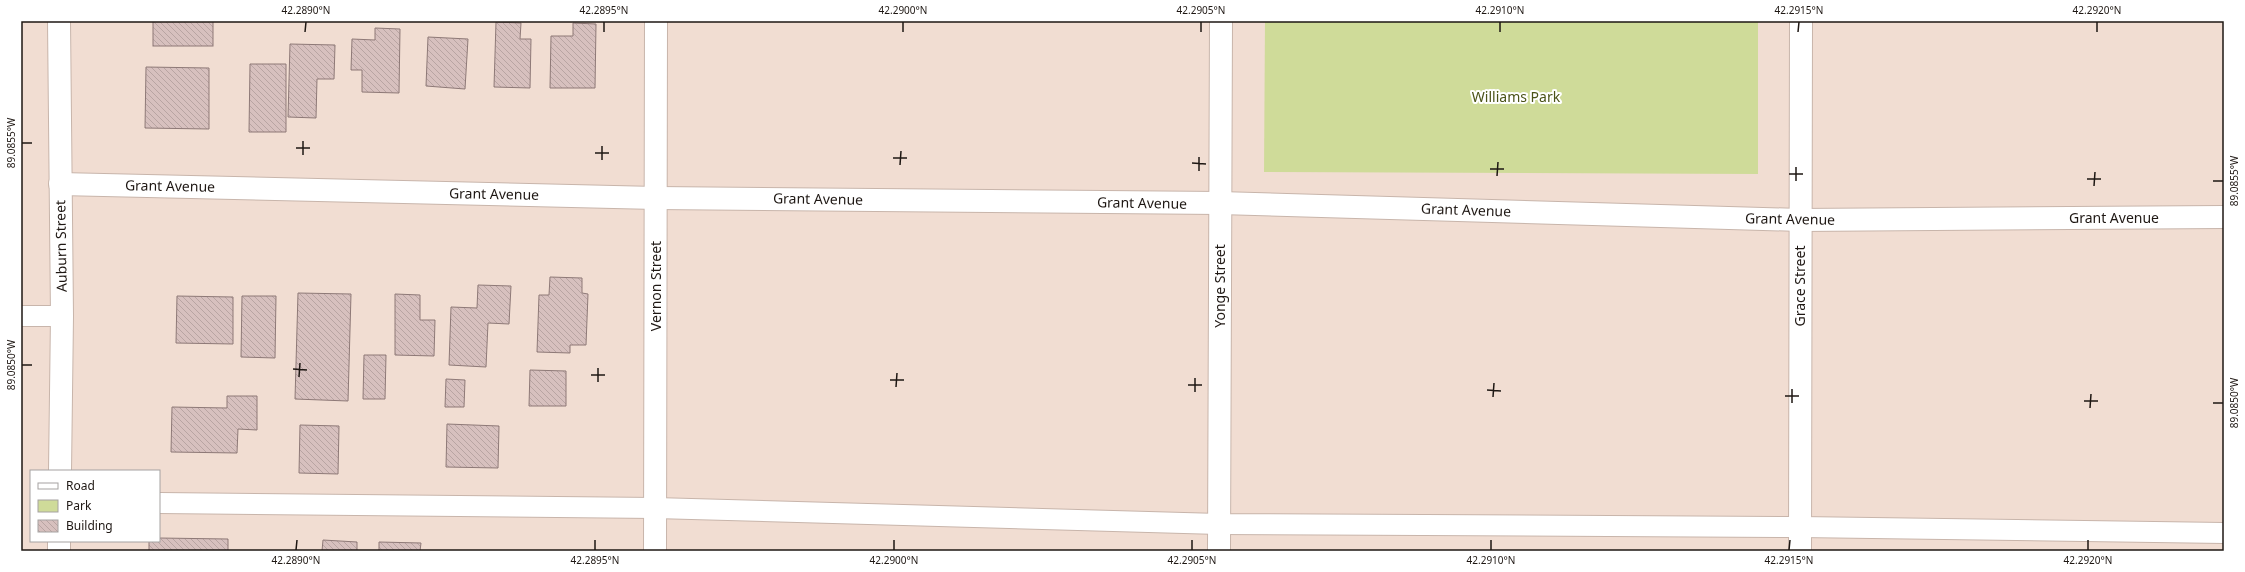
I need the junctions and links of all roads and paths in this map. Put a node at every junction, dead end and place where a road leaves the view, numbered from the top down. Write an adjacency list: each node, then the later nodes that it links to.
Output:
1 (59, 21): 5 (street, Auburn Street)
2 (656, 21): 6 (street, Vernon Street)
3 (1221, 21): 7 (street, Yonge Street)
4 (1801, 21): 9 (street, Grace Street)
5 (60, 184): 6 (street, Grant Avenue); 11 (street, Auburn Street)
6 (656, 198): 7 (street, Grant Avenue); 14 (street, Vernon Street)
7 (1220, 203): 9 (street, Grant Avenue); 15 (street, Yonge Street)
8 (2224, 217): 9 (street, Grant Avenue)
9 (1800, 220): 16 (street, Grace Street)
10 (21, 316): 11 (lane)
11 (62, 316): 12 (street, Auburn Street)
12 (60, 470)
13 (160, 503): 14 (lane)
14 (655, 508): 15 (lane); 18 (street, Vernon Street)
15 (1220, 524): 16 (lane); 19 (street, Yonge Street)
16 (1800, 527): 17 (lane); 20 (street, Grace Street)
17 (2224, 533)
18 (655, 551)
19 (1219, 551)
20 (1800, 551)

